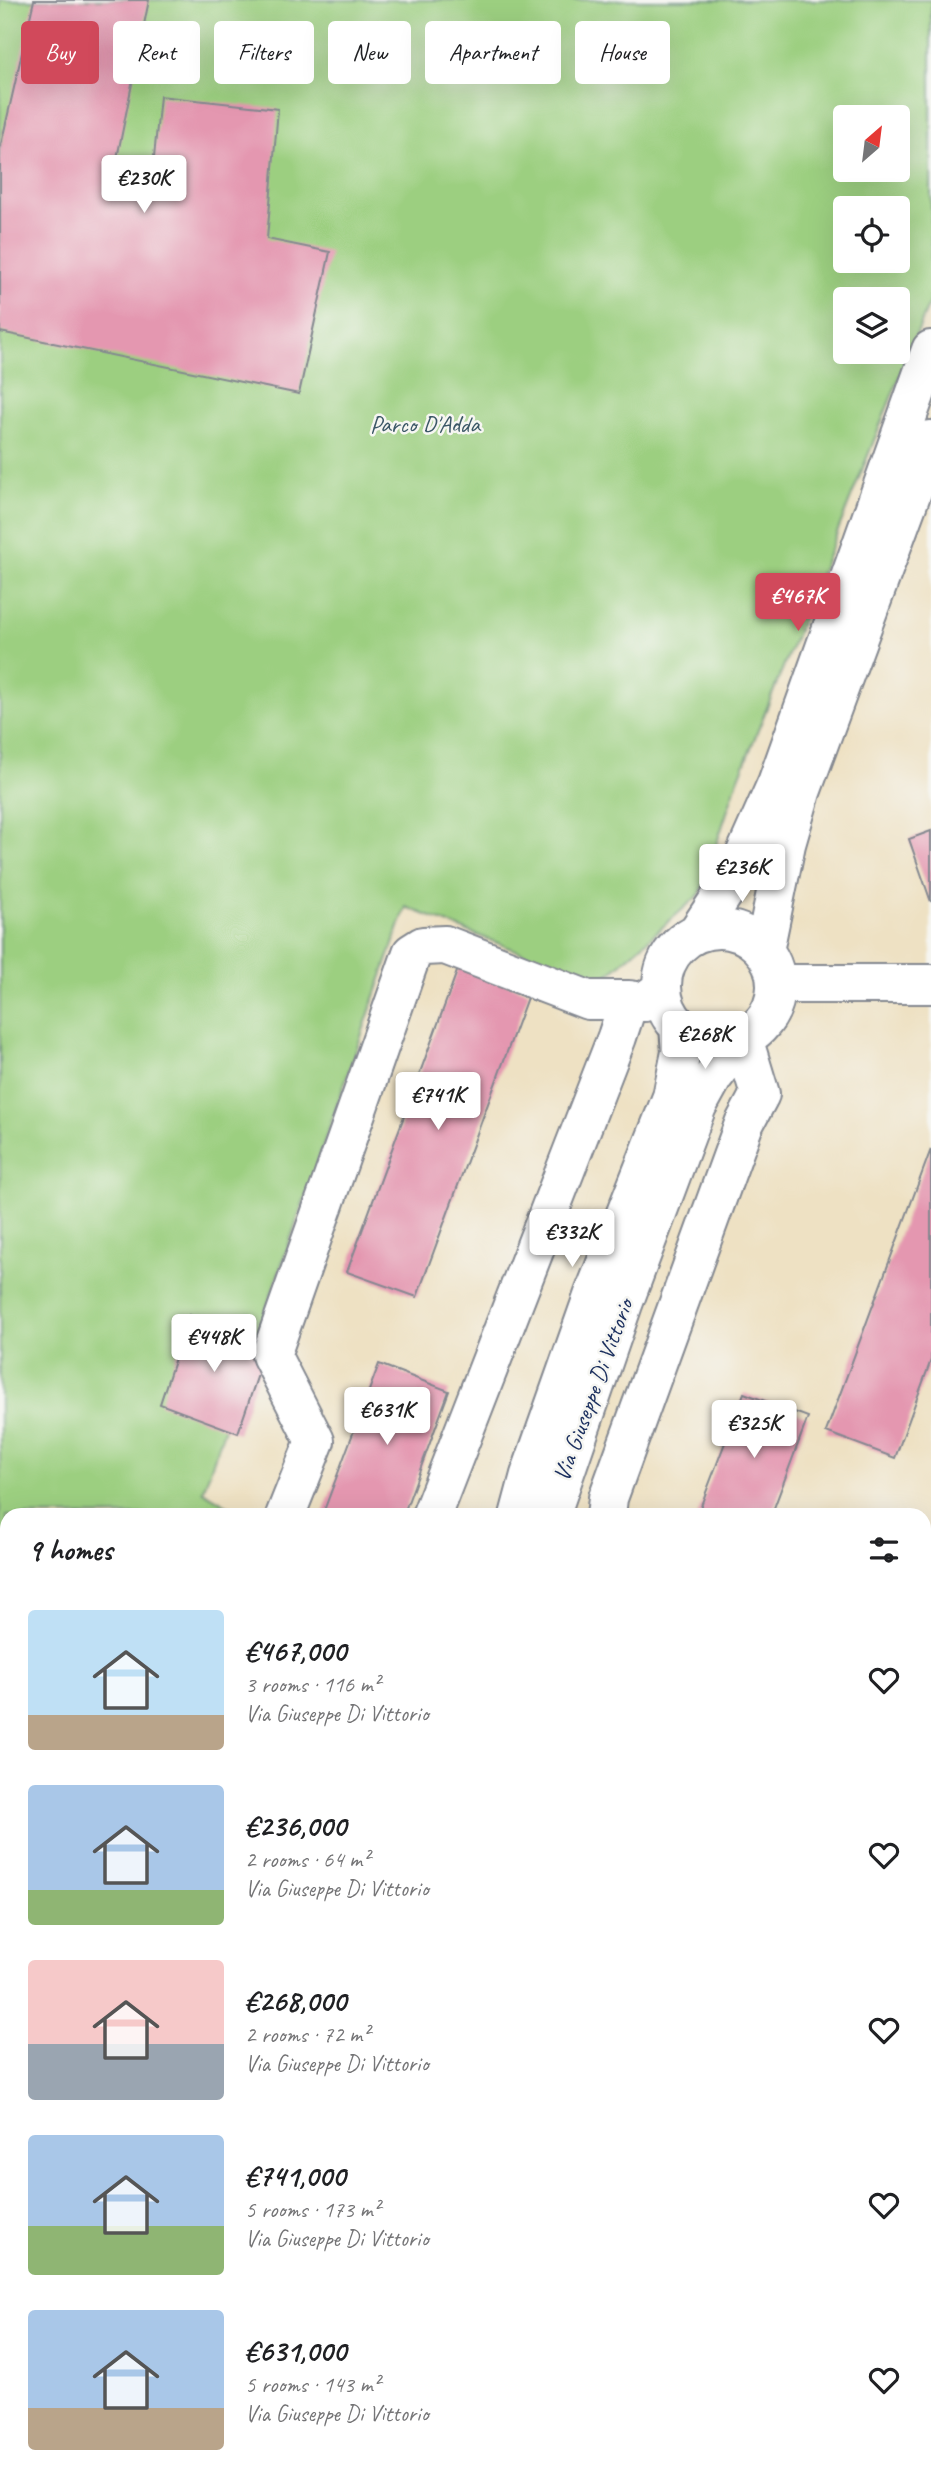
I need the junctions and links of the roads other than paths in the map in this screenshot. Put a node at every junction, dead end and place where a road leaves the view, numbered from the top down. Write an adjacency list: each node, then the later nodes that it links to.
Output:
1 (931, 349): 3 (street)
2 (931, 440): 4 (street)
3 (697, 933): 4 (street); 6 (street)
4 (770, 967): 5 (street); 8 (street)
5 (931, 984)
6 (645, 994): 7 (street); 9 (street); 10 (street)
7 (679, 1027): 8 (street); 11 (street, Via Giuseppe Di Vittorio)
8 (743, 1038): 12 (street, Via Giuseppe Di Vittorio); 13 (street)
9 (288, 1508)
10 (434, 1508)
11 (521, 1508)
12 (553, 1508)
13 (607, 1508)

